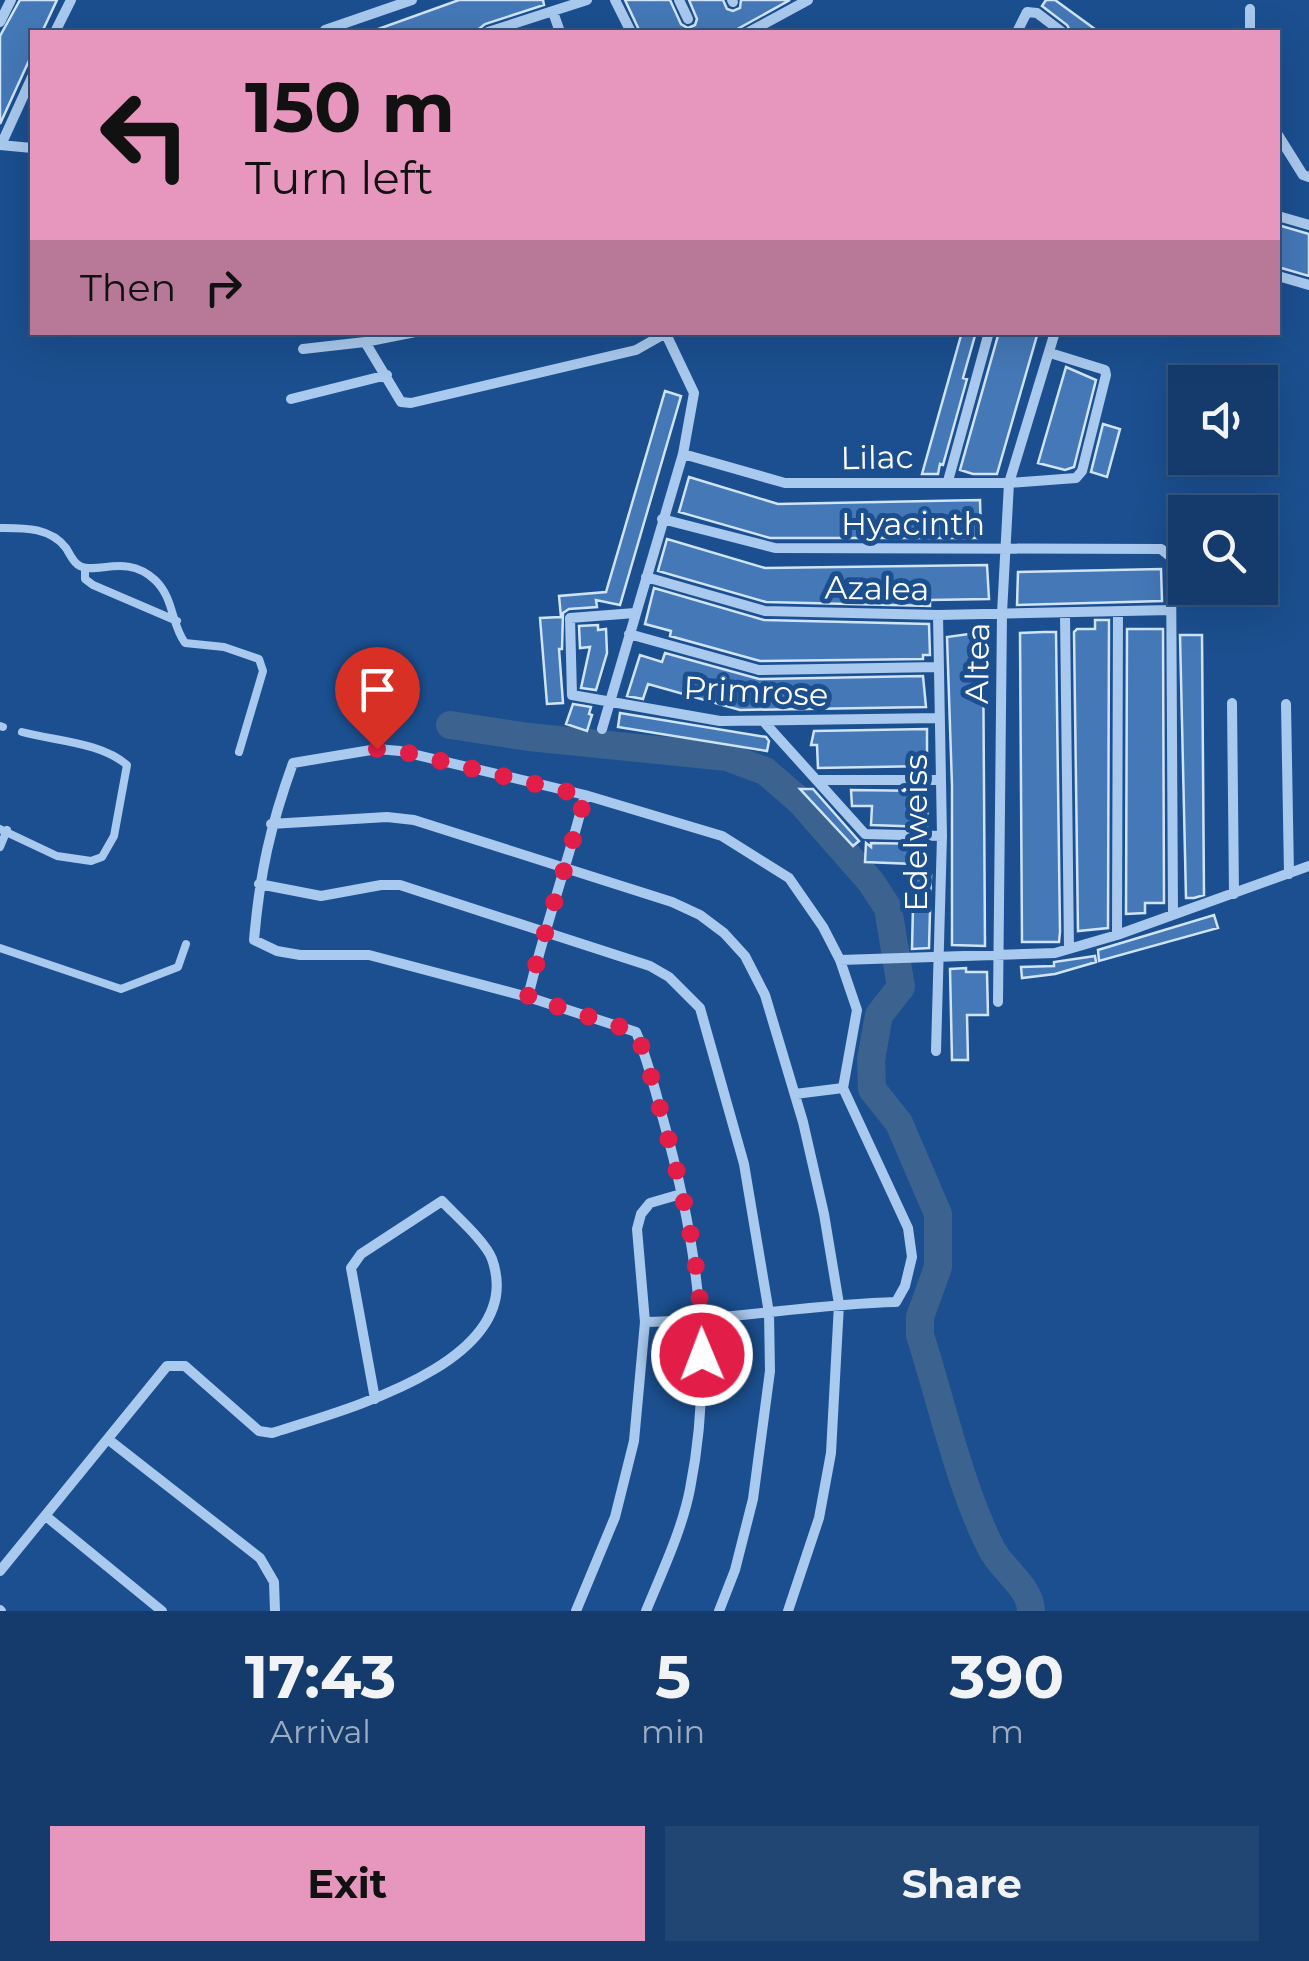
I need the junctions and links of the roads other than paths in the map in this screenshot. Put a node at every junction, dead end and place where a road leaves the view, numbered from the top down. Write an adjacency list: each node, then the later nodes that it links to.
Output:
1 (11, 0): 11 (street)
2 (71, 0): 13 (street)
3 (412, 0): 14 (street)
4 (587, 0): 9 (street)
5 (615, 0): 16 (street)
6 (679, 0): 10 (street)
7 (808, 0): 17 (street)
8 (1250, 9): 20 (street)
9 (553, 12): 12 (street); 15 (street)
10 (688, 19)
11 (0, 22)
12 (513, 28)
13 (56, 30)
14 (325, 30)
15 (559, 30)
16 (631, 30)
17 (753, 30)
18 (1019, 30): 19 (street)
19 (1059, 30)
20 (1250, 30)
21 (30, 81): 23 (street)
22 (1280, 138): 25 (street)
23 (0, 144): 24 (street)
24 (30, 148)
25 (1309, 177)
26 (1280, 217): 27 (street)
27 (1309, 225)
28 (1280, 277): 29 (street)
29 (1309, 285)
30 (400, 335): 35 (street)
31 (662, 335): 38 (street)
32 (666, 335): 40 (street)
33 (987, 335): 41 (street)
34 (1055, 335): 37 (street, Altea)
35 (365, 342): 36 (street); 38 (street)
36 (303, 348)
37 (1050, 353): 42 (street, Altea); 42 (street, Lilac)
38 (387, 375): 39 (street)
39 (291, 398)
40 (683, 454): 41 (street, Lilac); 43 (street)
41 (948, 481): 42 (street, Lilac)
42 (1008, 484): 45 (street, Altea)
43 (662, 519): 45 (street, Hyacinth); 47 (street)
44 (0, 528): 46 (lane)
45 (1006, 548): 48 (street, Hyacinth); 50 (street, Altea)
46 (85, 568): 54 (lane); 54 (lane)
47 (646, 577): 52 (street); 53 (street, Azalea)
48 (1171, 610): 49 (street, Azalea); 77 (street)
49 (1118, 612): 51 (street, Azalea); 79 (street)
50 (1002, 613): 51 (street, Azalea); 53 (street, Azalea); 83 (street, Altea)
51 (1065, 613): 82 (street)
52 (635, 614): 55 (street); 57 (street, Primrose)
53 (938, 614): 56 (street, Edelweiss)
54 (177, 621): 64 (lane)
55 (629, 634): 56 (street); 57 (street)
56 (939, 667): 60 (street, Edelweiss)
57 (609, 702): 61 (street, Primrose); 62 (street)
58 (1232, 703): 76 (street)
59 (1286, 704): 74 (street)
60 (940, 718): 61 (street, Primrose); 66 (street, Edelweiss)
61 (765, 722): 65 (street)
62 (602, 729)
63 (22, 732): 69 (lane)
64 (238, 752)
65 (817, 780): 66 (street); 70 (street)
66 (942, 780): 70 (street, Edelweiss)
67 (585, 796): 68 (street); 73 (street); 85 (street)
68 (271, 824): 73 (street); 75 (street)
69 (3, 829): 71 (lane)
70 (942, 836): 84 (street, Edelweiss)
71 (0, 847)
72 (1309, 866): 74 (street)
73 (565, 870): 78 (street); 90 (street)
74 (1289, 874): 76 (street)
75 (259, 884): 78 (street); 86 (street)
76 (1234, 894): 77 (street)
77 (1173, 915): 79 (street)
78 (543, 930): 86 (street); 93 (street)
79 (1117, 934): 82 (street)
80 (186, 944): 81 (lane)
81 (0, 948)
82 (1069, 949): 83 (street)
83 (998, 957): 84 (street); 87 (street, Altea)
84 (939, 958): 85 (street); 88 (street, Edelweiss)
85 (840, 960): 89 (street)
86 (528, 997): 91 (street)
87 (998, 1002)
88 (936, 1051)
89 (843, 1088): 90 (street); 92 (street)
90 (795, 1094): 92 (street)
91 (682, 1194): 94 (street); 95 (street)
92 (839, 1304): 93 (street); 105 (street)
93 (769, 1314): 94 (street); 104 (street)
94 (702, 1321): 95 (street); 103 (street)
95 (645, 1322): 102 (street)
96 (374, 1399): 96 (street); 97 (street)
97 (109, 1440): 98 (street); 101 (street)
98 (46, 1518): 99 (street); 100 (street)
99 (0, 1571)
100 (162, 1611)
101 (275, 1611)
102 (576, 1611)
103 (646, 1611)
104 (719, 1611)
105 (788, 1611)

